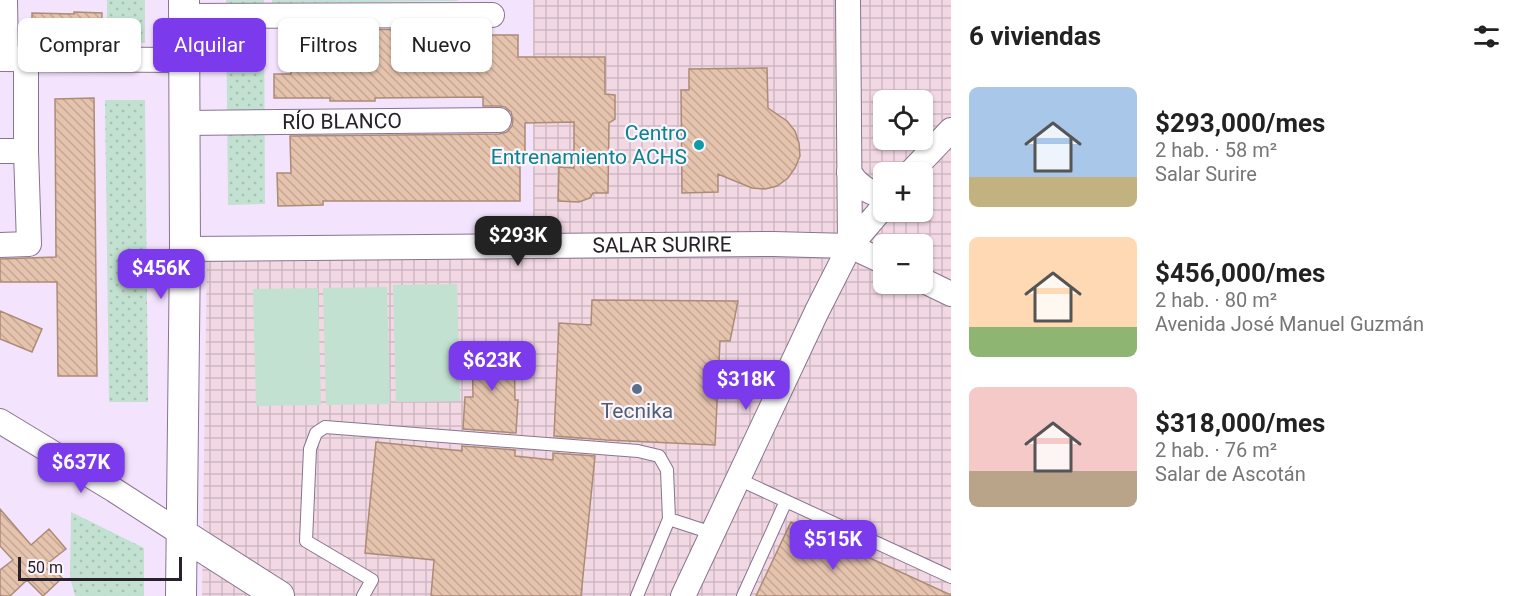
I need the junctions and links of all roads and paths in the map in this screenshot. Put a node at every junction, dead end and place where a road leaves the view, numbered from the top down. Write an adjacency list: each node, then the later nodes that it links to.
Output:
1 (5, 0): 5 (street)
2 (848, 0): 14 (street)
3 (184, 8): 4 (street)
4 (492, 15)
5 (10, 59): 6 (street); 11 (street)
6 (153, 60)
7 (184, 72): 9 (street)
8 (499, 120): 9 (street, RÍO BLANCO)
9 (184, 123): 19 (street)
10 (951, 130): 13 (street)
11 (26, 151): 12 (street); 17 (street)
12 (0, 152)
13 (921, 162)
14 (849, 172): 15 (street); 18 (street)
15 (873, 193)
16 (873, 219): 18 (street)
17 (0, 244)
18 (850, 246): 19 (street, SALAR SURIRE); 20 (street); 24 (street)
19 (185, 249): 28 (street)
20 (873, 257)
21 (933, 285): 22 (street)
22 (951, 294)
23 (0, 422): 28 (street)
24 (738, 479): 25 (lane); 27 (street)
25 (786, 501): 29 (lane); 35 (lane)
26 (669, 519): 27 (lane); 32 (lane); 33 (lane)
27 (712, 533): 34 (street)
28 (182, 534): 30 (street); 31 (street)
29 (951, 577)
30 (181, 596)
31 (279, 596)
32 (363, 596)
33 (636, 596)
34 (683, 596)
35 (742, 596)

